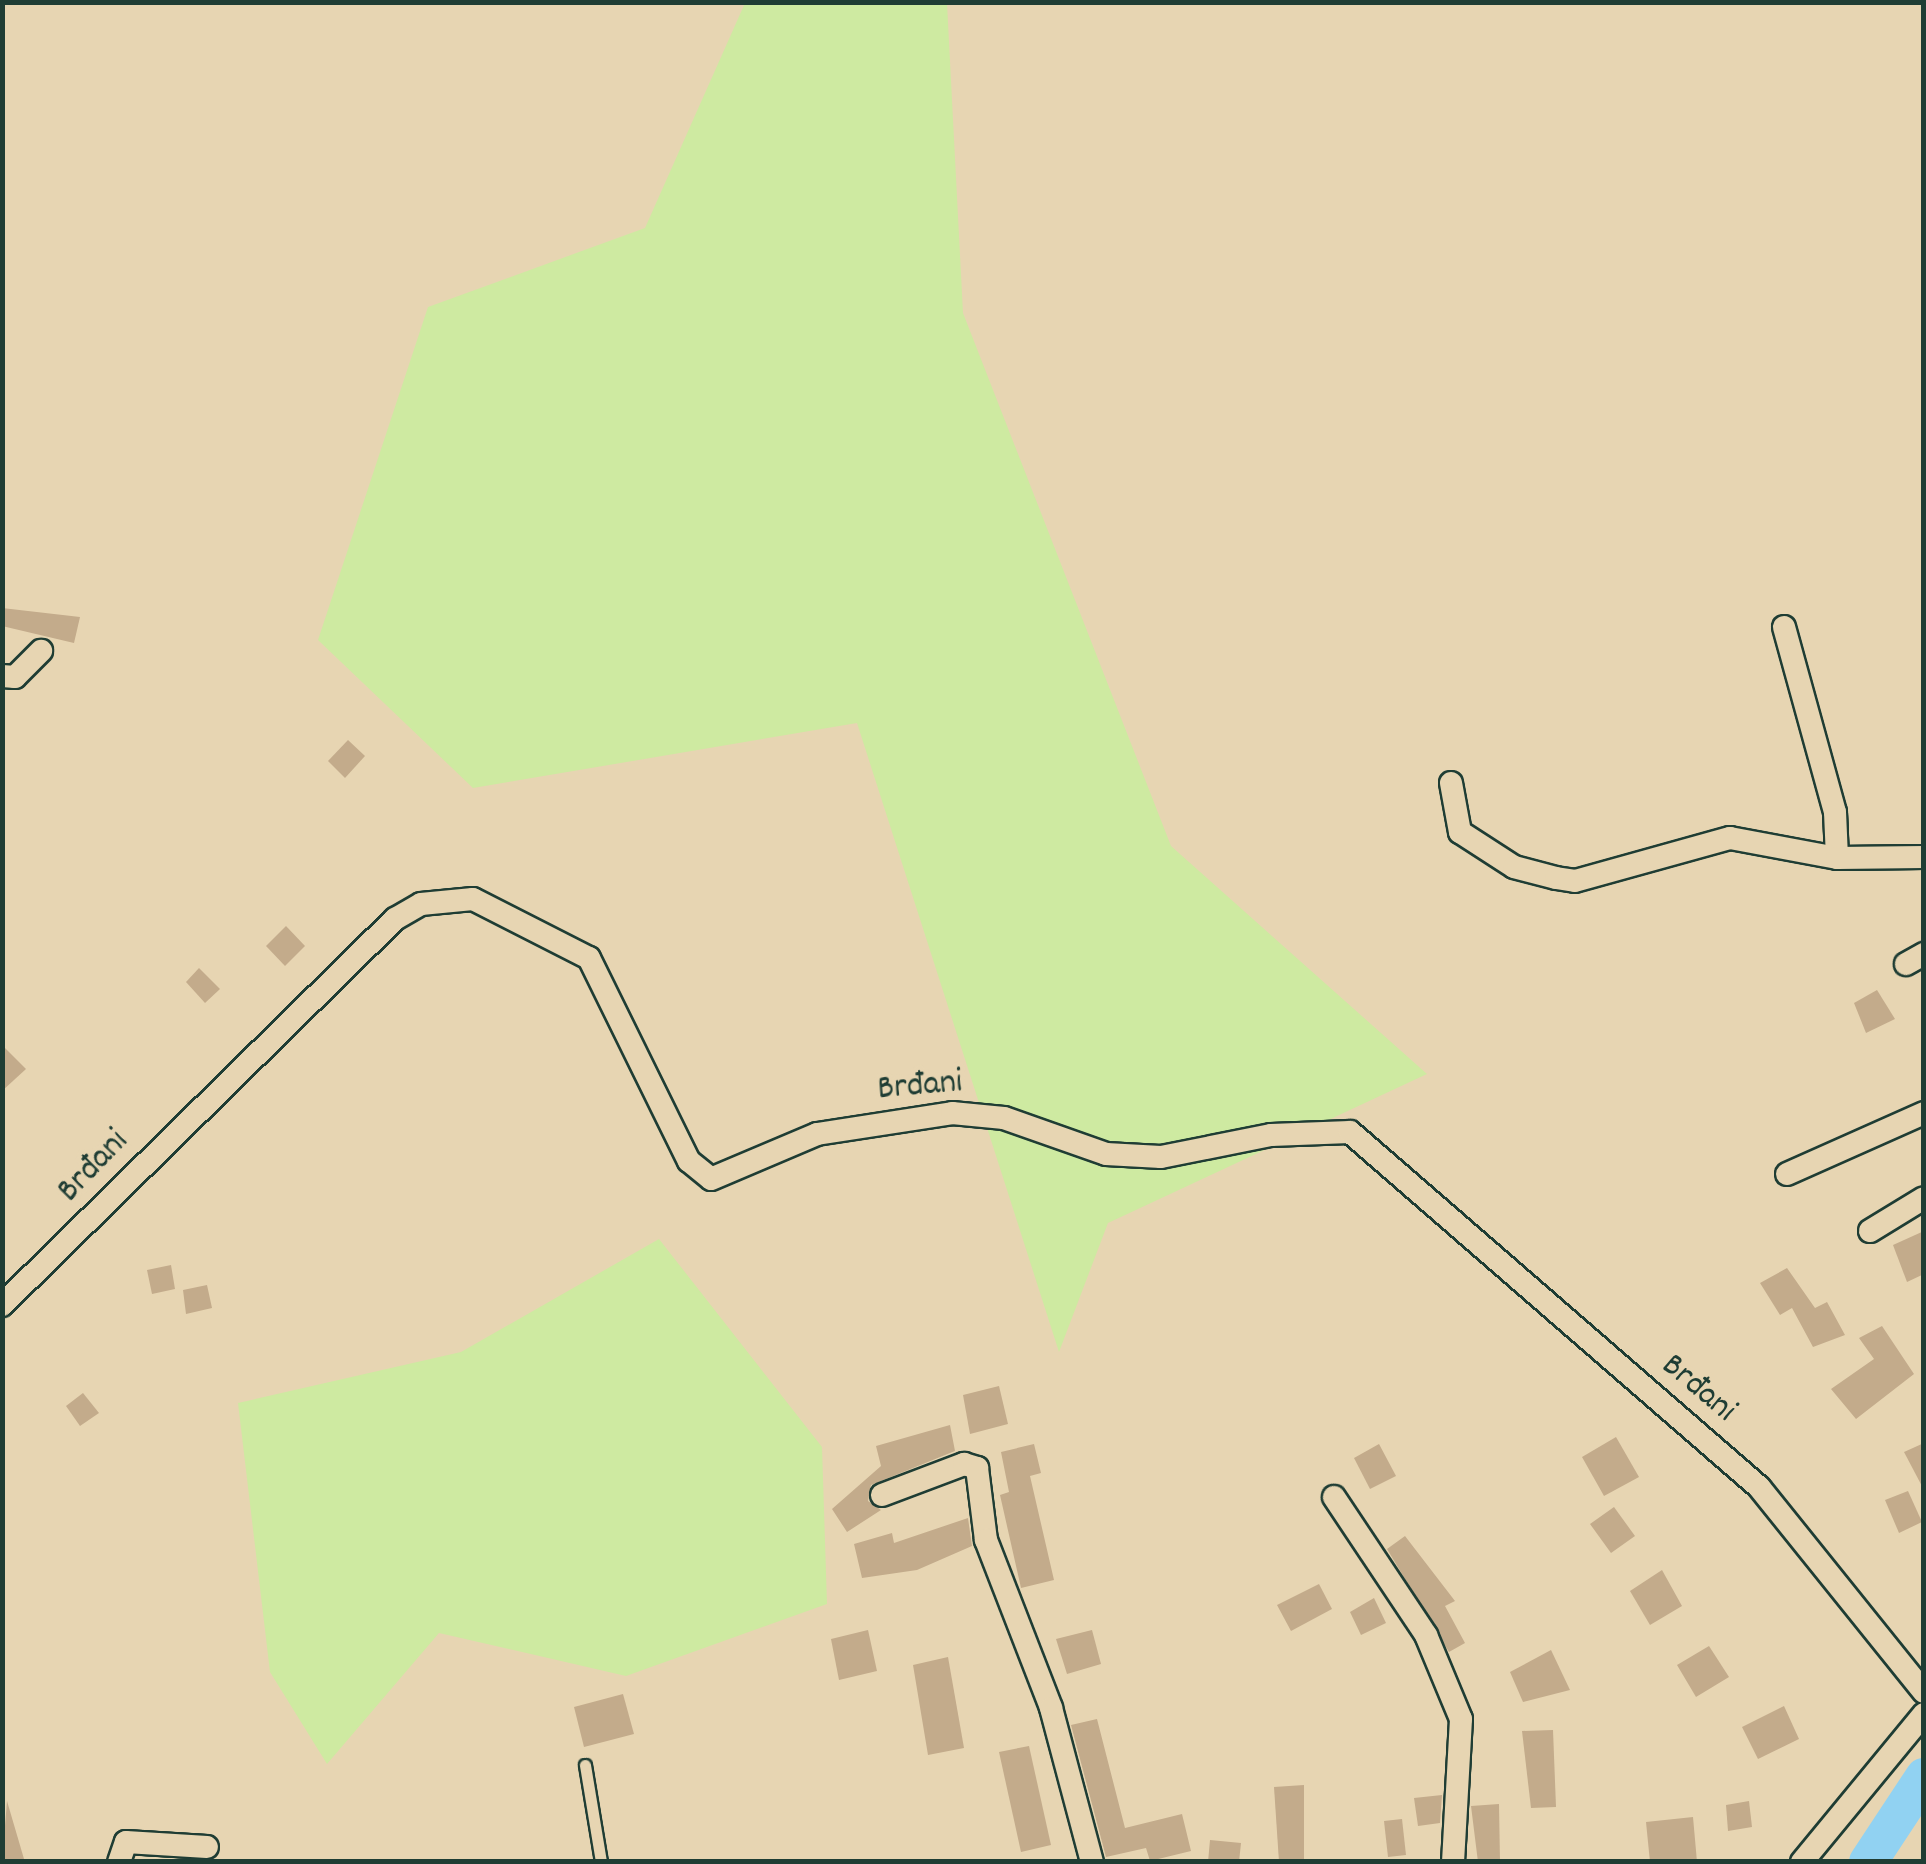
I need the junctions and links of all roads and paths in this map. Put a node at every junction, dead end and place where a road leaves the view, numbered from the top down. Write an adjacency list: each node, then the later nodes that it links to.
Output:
1 (1784, 626): 6 (street)
2 (41, 651): 3 (street)
3 (2, 676)
4 (1451, 783): 6 (street)
5 (1924, 857): 6 (street)
6 (1837, 858)
7 (1924, 1112): 8 (street)
8 (1787, 1174)
9 (1924, 1198): 10 (street)
10 (1870, 1230)
11 (2, 1305): 14 (street, Brđani)
12 (882, 1495): 20 (street)
13 (1334, 1497): 21 (street)
14 (1924, 1692)
15 (1924, 1714): 22 (street)
16 (586, 1765): 19 (lane)
17 (207, 1848): 18 (street)
18 (119, 1862)
19 (601, 1862)
20 (1092, 1862)
21 (1453, 1862)
22 (1802, 1862)

